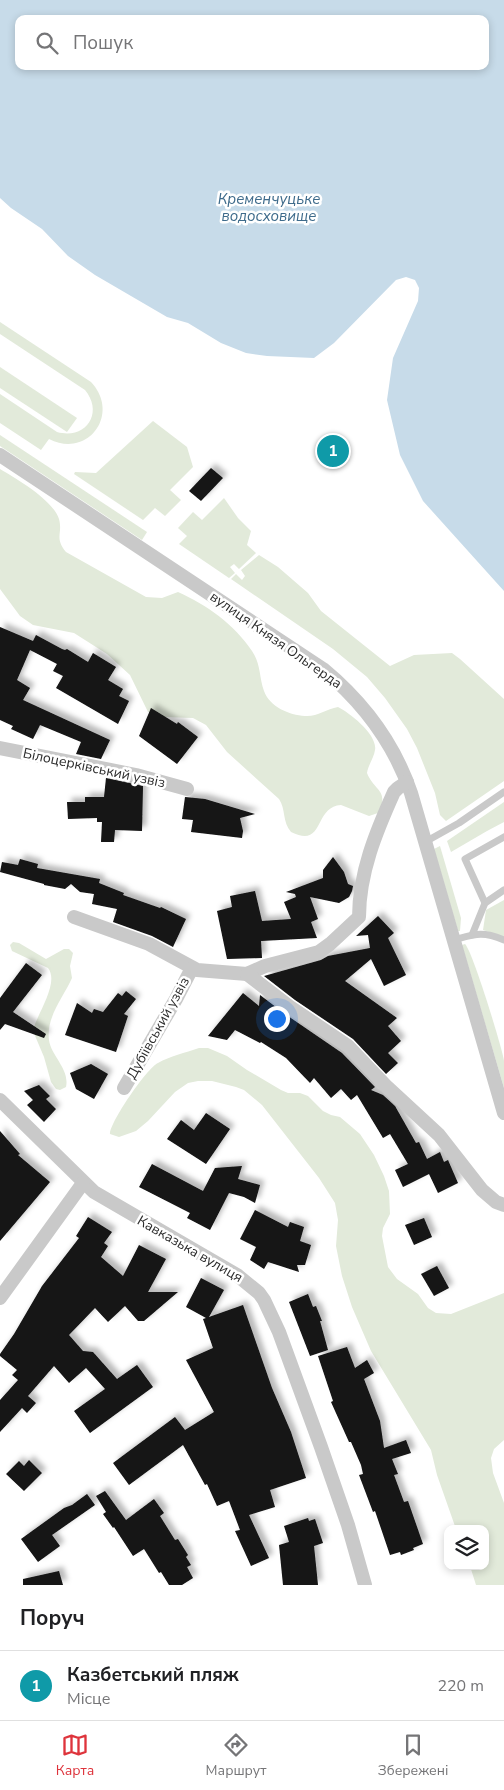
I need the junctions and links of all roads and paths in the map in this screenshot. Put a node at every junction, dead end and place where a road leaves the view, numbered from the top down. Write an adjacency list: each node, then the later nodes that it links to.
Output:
1 (0, 455): 3 (street, вулиця Князя Ольгерда)
2 (0, 748): 4 (street, Білоцерківський узвіз)
3 (407, 782): 7 (street, вулиця Князя Ольгерда); 15 (street)
4 (187, 789)
5 (504, 792): 7 (lane)
6 (504, 837): 9 (lane)
7 (424, 842): 12 (street, вулиця Князя Ольгерда)
8 (504, 890): 9 (lane)
9 (485, 903): 11 (lane)
10 (74, 917): 14 (street)
11 (472, 935): 12 (lane); 13 (lane)
12 (453, 940): 18 (street, вулиця Князя Ольгерда)
13 (504, 940)
14 (192, 968): 15 (street); 16 (street, Дубіївський узвіз)
15 (247, 974): 20 (street)
16 (124, 1088)
17 (0, 1100): 19 (street, Кавказька вулиця)
18 (504, 1113)
19 (83, 1183): 21 (street); 22 (street, Кавказька вулиця)
20 (504, 1204)
21 (0, 1298)
22 (365, 1585)

